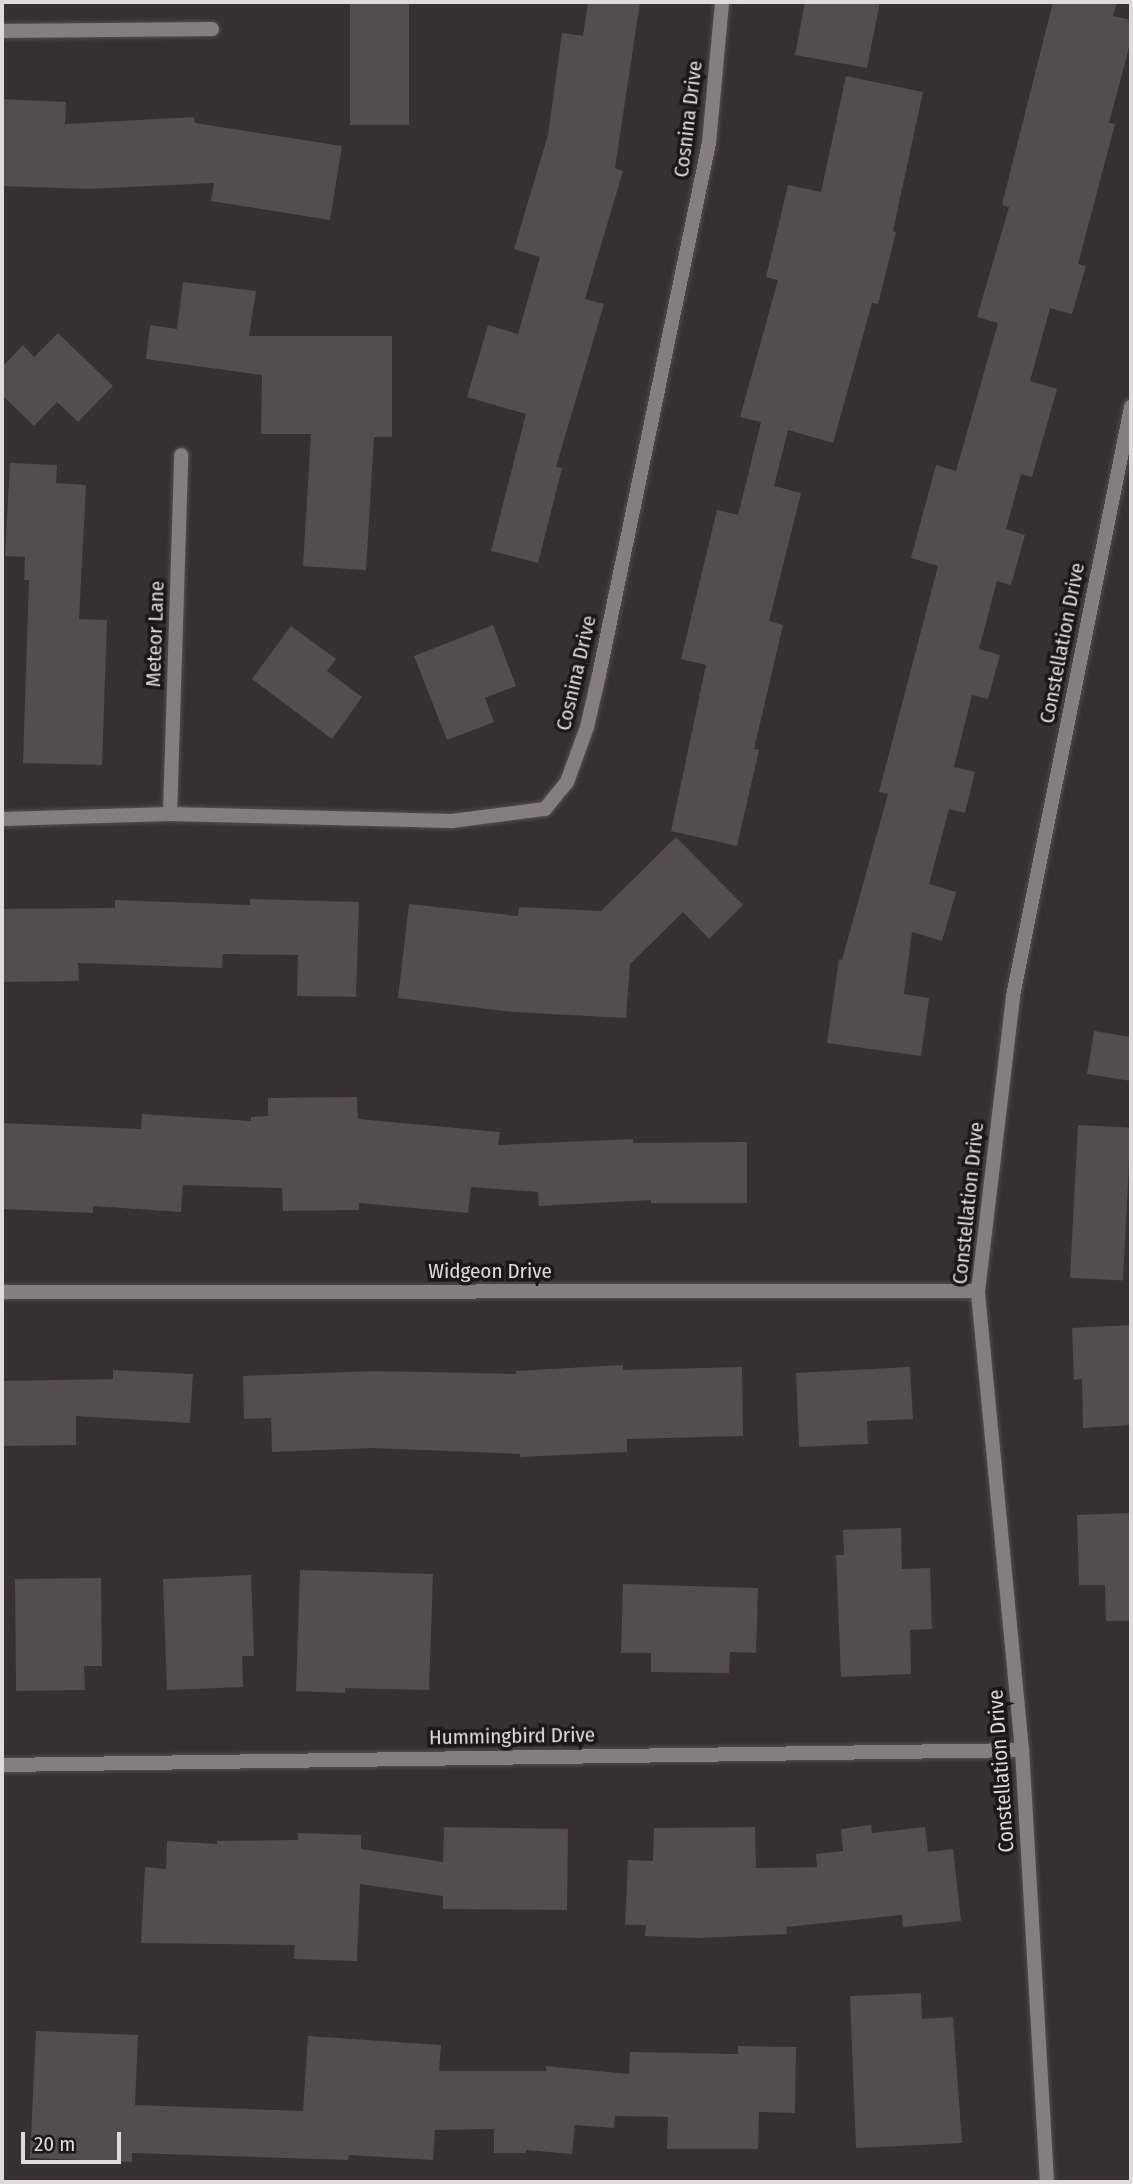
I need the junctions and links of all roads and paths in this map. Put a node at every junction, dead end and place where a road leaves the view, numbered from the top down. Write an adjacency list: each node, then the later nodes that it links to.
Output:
1 (722, 2): 6 (street, Cosnina Drive)
2 (212, 29): 3 (street)
3 (2, 32)
4 (1131, 407): 8 (street, Constellation Drive)
5 (181, 455): 6 (street, Meteor Lane)
6 (170, 814): 7 (street, Cosnina Drive)
7 (2, 819)
8 (978, 1291): 9 (street, Widgeon Drive); 10 (street, Constellation Drive)
9 (2, 1292)
10 (1023, 1750): 11 (street, Hummingbird Drive); 12 (street, Constellation Drive)
11 (2, 1765)
12 (1047, 2182)

